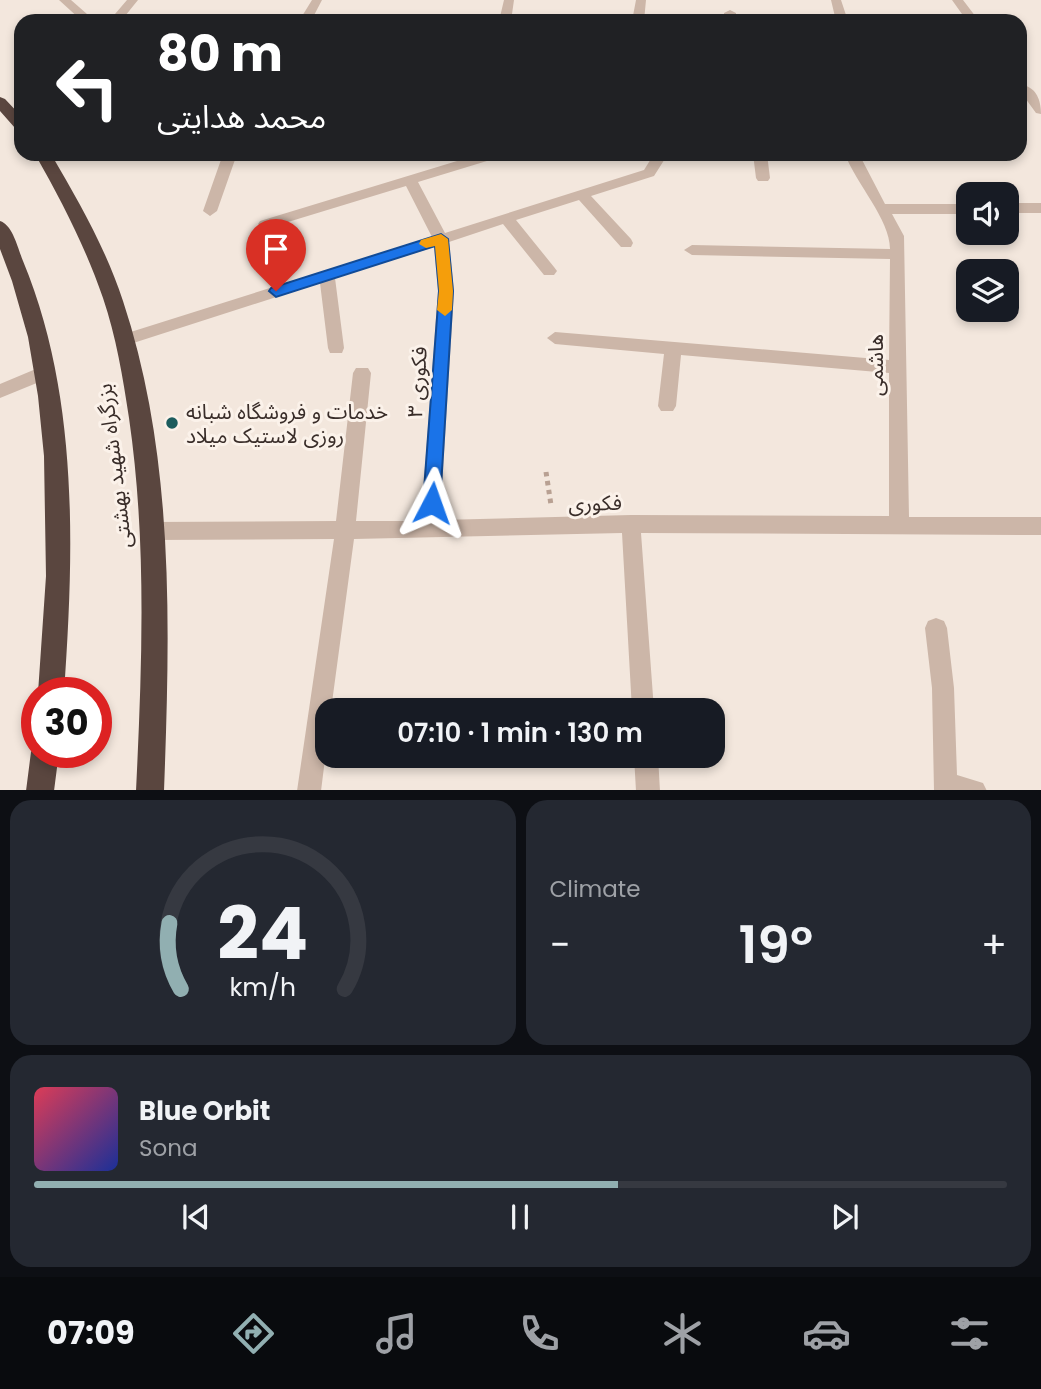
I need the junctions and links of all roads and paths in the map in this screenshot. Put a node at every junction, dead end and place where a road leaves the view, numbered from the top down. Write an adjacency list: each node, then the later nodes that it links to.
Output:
1 (64, 0): 4 (street)
2 (133, 0): 5 (street)
3 (957, 0): 6 (street)
4 (81, 14)
5 (121, 14)
6 (968, 14)
7 (1027, 94): 9 (street)
8 (0, 102): 10 (highway)
9 (1041, 110)
10 (14, 117)
11 (47, 161): 35 (highway, بزرگراه شهید بهشتی)
12 (228, 161): 24 (street)
13 (473, 161): 18 (street)
14 (657, 161): 19 (street)
15 (761, 161): 17 (street)
16 (855, 161): 23 (street, هاشمی)
17 (762, 178)
18 (410, 181): 26 (street); 28 (street)
19 (581, 194): 25 (street); 29 (street)
20 (956, 208): 23 (street)
21 (1019, 208): 22 (street)
22 (1041, 208)
23 (881, 209): 31 (street, هاشمی)
24 (210, 211)
25 (506, 218): 28 (street); 32 (street)
26 (265, 224)
27 (0, 227): 39 (highway)
28 (441, 239): 33 (street); 48 (street, فکوری ۳)
29 (626, 243)
30 (692, 250): 31 (street)
31 (897, 254): 38 (street, هاشمی)
32 (549, 271)
33 (327, 275): 35 (street); 36 (street)
34 (555, 338): 37 (street)
35 (124, 340): 50 (highway, بزرگراه شهید بهشتی)
36 (336, 348)
37 (673, 348): 38 (street); 42 (street)
38 (898, 367): 45 (street, هاشمی)
39 (43, 373): 41 (street); 52 (highway)
40 (362, 373): 49 (street)
41 (0, 391)
42 (667, 406)
43 (547, 472): 47 (path)
44 (631, 524): 45 (street, فکوری); 47 (street, فکوری); 54 (street)
45 (899, 525): 46 (street, فکوری)
46 (1041, 526)
47 (553, 527): 48 (street, فکوری)
48 (430, 529): 49 (street, فکوری)
49 (345, 530): 50 (street, فکوری); 53 (street)
50 (151, 531): 60 (highway, بزرگراه شهید بهشتی)
51 (936, 628): 58 (street)
52 (52, 677)
53 (325, 698)
54 (642, 698)
55 (315, 759): 61 (street)
56 (43, 768): 59 (highway)
57 (647, 768): 62 (street)
58 (946, 788): 63 (street)
59 (40, 790)
60 (150, 790)
61 (309, 790)
62 (648, 790)
63 (975, 790)

